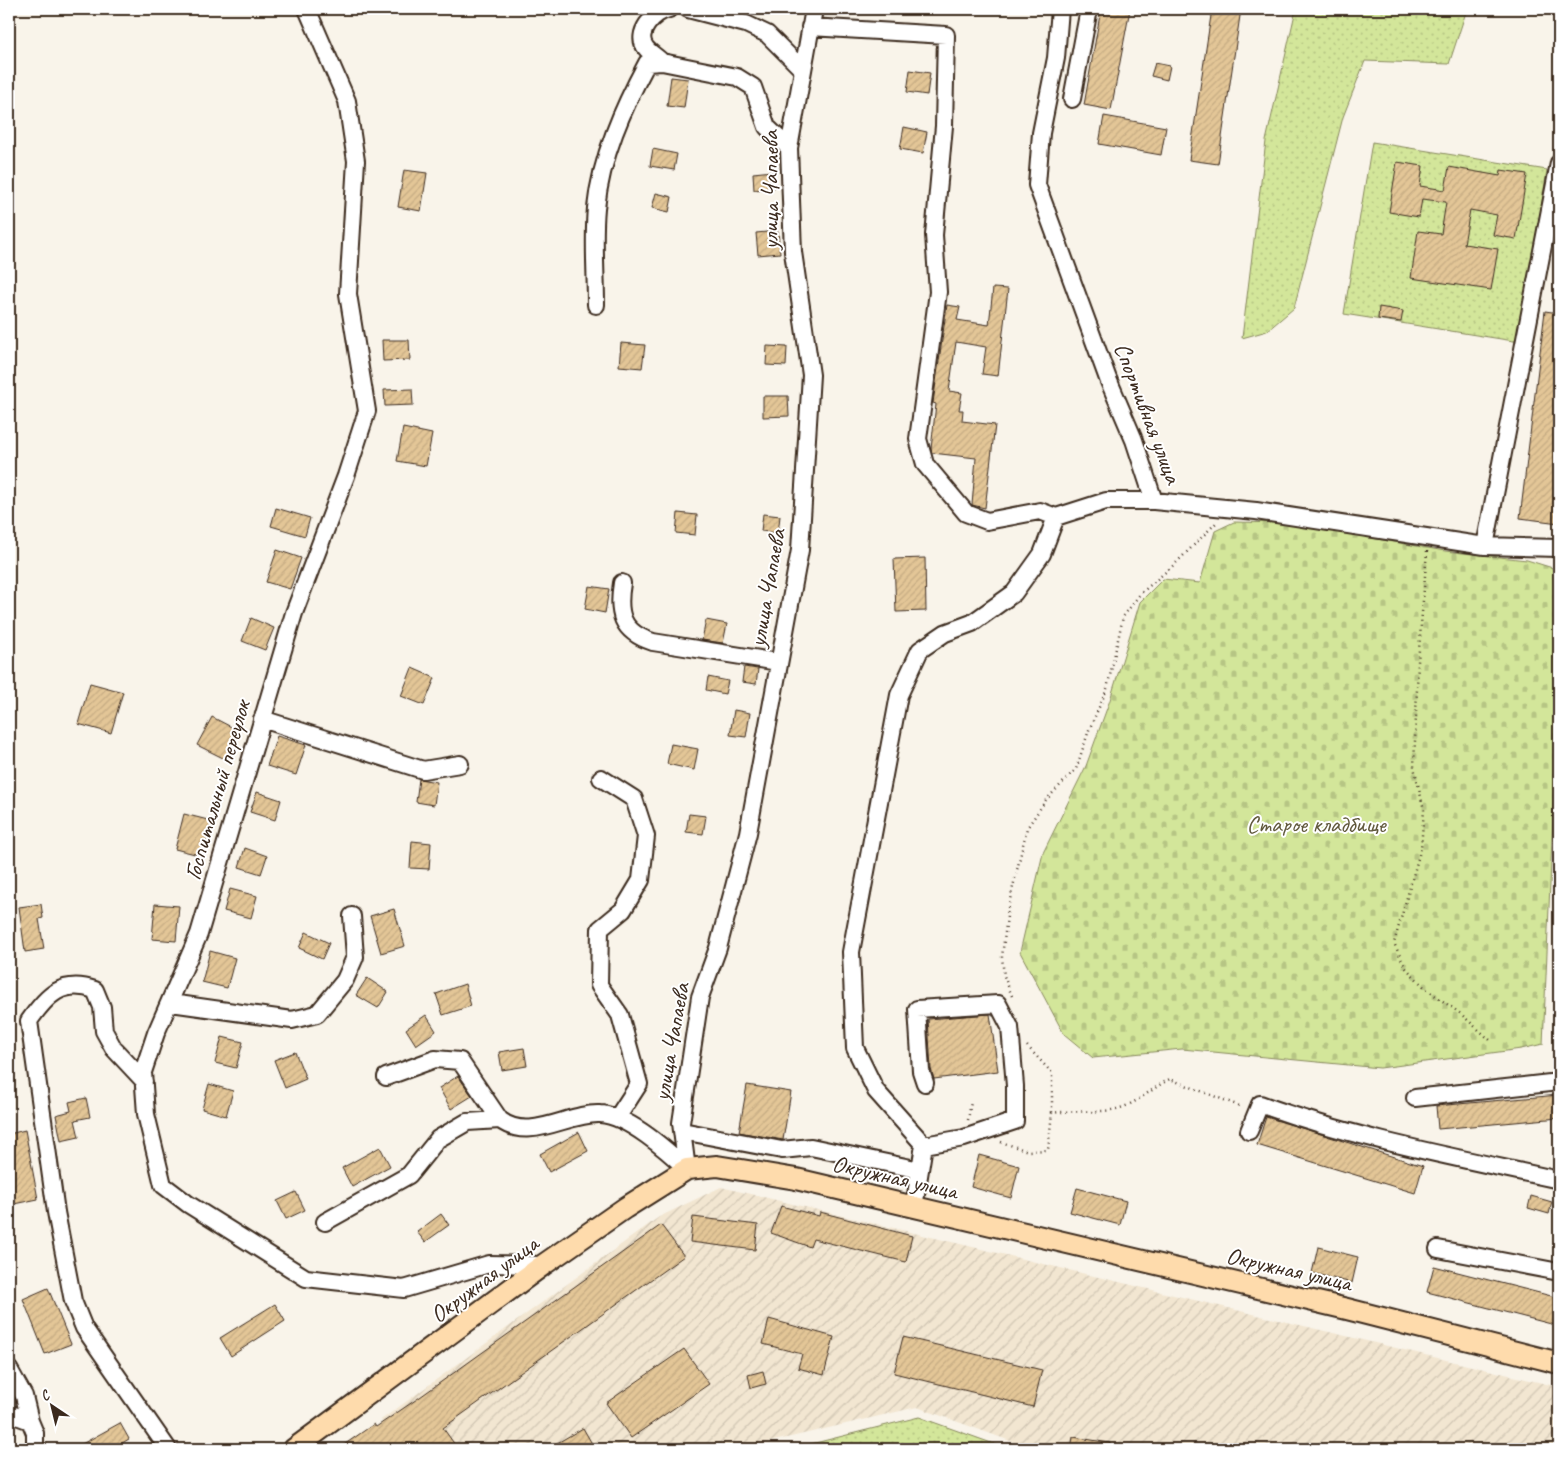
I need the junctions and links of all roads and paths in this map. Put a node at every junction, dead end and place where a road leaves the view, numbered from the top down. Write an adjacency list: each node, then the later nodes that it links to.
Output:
1 (307, 9): 22 (street, Госпитальный переулок)
2 (669, 9): 8 (street)
3 (688, 9): 9 (street)
4 (814, 9): 7 (street, улица Чапаева)
5 (1060, 9): 14 (street, Спортивная улица)
6 (1089, 9): 10 (street)
7 (810, 27): 9 (street, улица Чапаева); 16 (street)
8 (662, 62): 11 (street); 13 (street)
9 (802, 69): 11 (street, улица Чапаева)
10 (1072, 98)
11 (789, 148): 21 (street, улица Чапаева)
12 (1559, 163): 18 (street)
13 (596, 305)
14 (1154, 501): 15 (street, Спортивная улица); 16 (street)
15 (1228, 508): 17 (street, Спортивная улица); 27 (path)
16 (1056, 517): 42 (street)
17 (1428, 538): 18 (street, Спортивная улица); 28 (path)
18 (1485, 546): 19 (street, Спортивная улица)
19 (1559, 548)
20 (622, 583): 21 (street)
21 (778, 662): 39 (street, улица Чапаева)
22 (262, 719): 23 (street); 26 (street, Госпитальный переулок)
23 (460, 764)
24 (601, 778): 37 (street)
25 (352, 916): 26 (street)
26 (171, 1003): 31 (street, Госпитальный переулок)
27 (1015, 1003)
28 (1490, 1040)
29 (1026, 1044): 36 (path)
30 (386, 1077): 38 (street)
31 (144, 1081): 49 (street, Госпитальный переулок); 56 (street)
32 (1559, 1082): 34 (street)
33 (925, 1083): 42 (street)
34 (1415, 1098)
35 (1251, 1109): 36 (path)
36 (1052, 1113): 41 (path)
37 (617, 1118): 38 (street); 43 (street)
38 (500, 1120): 47 (street)
39 (682, 1131): 43 (street, улица Чапаева); 44 (street)
40 (1249, 1131): 45 (street)
41 (996, 1140)
42 (924, 1145): 44 (street)
43 (687, 1169): 46 (main road, Окружная улица); 49 (main road, Окружная улица)
44 (920, 1170): 46 (street)
45 (1559, 1180)
46 (914, 1207): 51 (main road, Окружная улица)
47 (325, 1222)
48 (1438, 1249): 50 (street)
49 (543, 1265): 57 (main road, Окружная улица)
50 (1559, 1272)
51 (1559, 1363)
52 (9, 1369): 54 (street)
53 (9, 1416): 54 (street)
54 (30, 1421): 55 (street)
55 (35, 1449)
56 (168, 1449)
57 (294, 1449)

